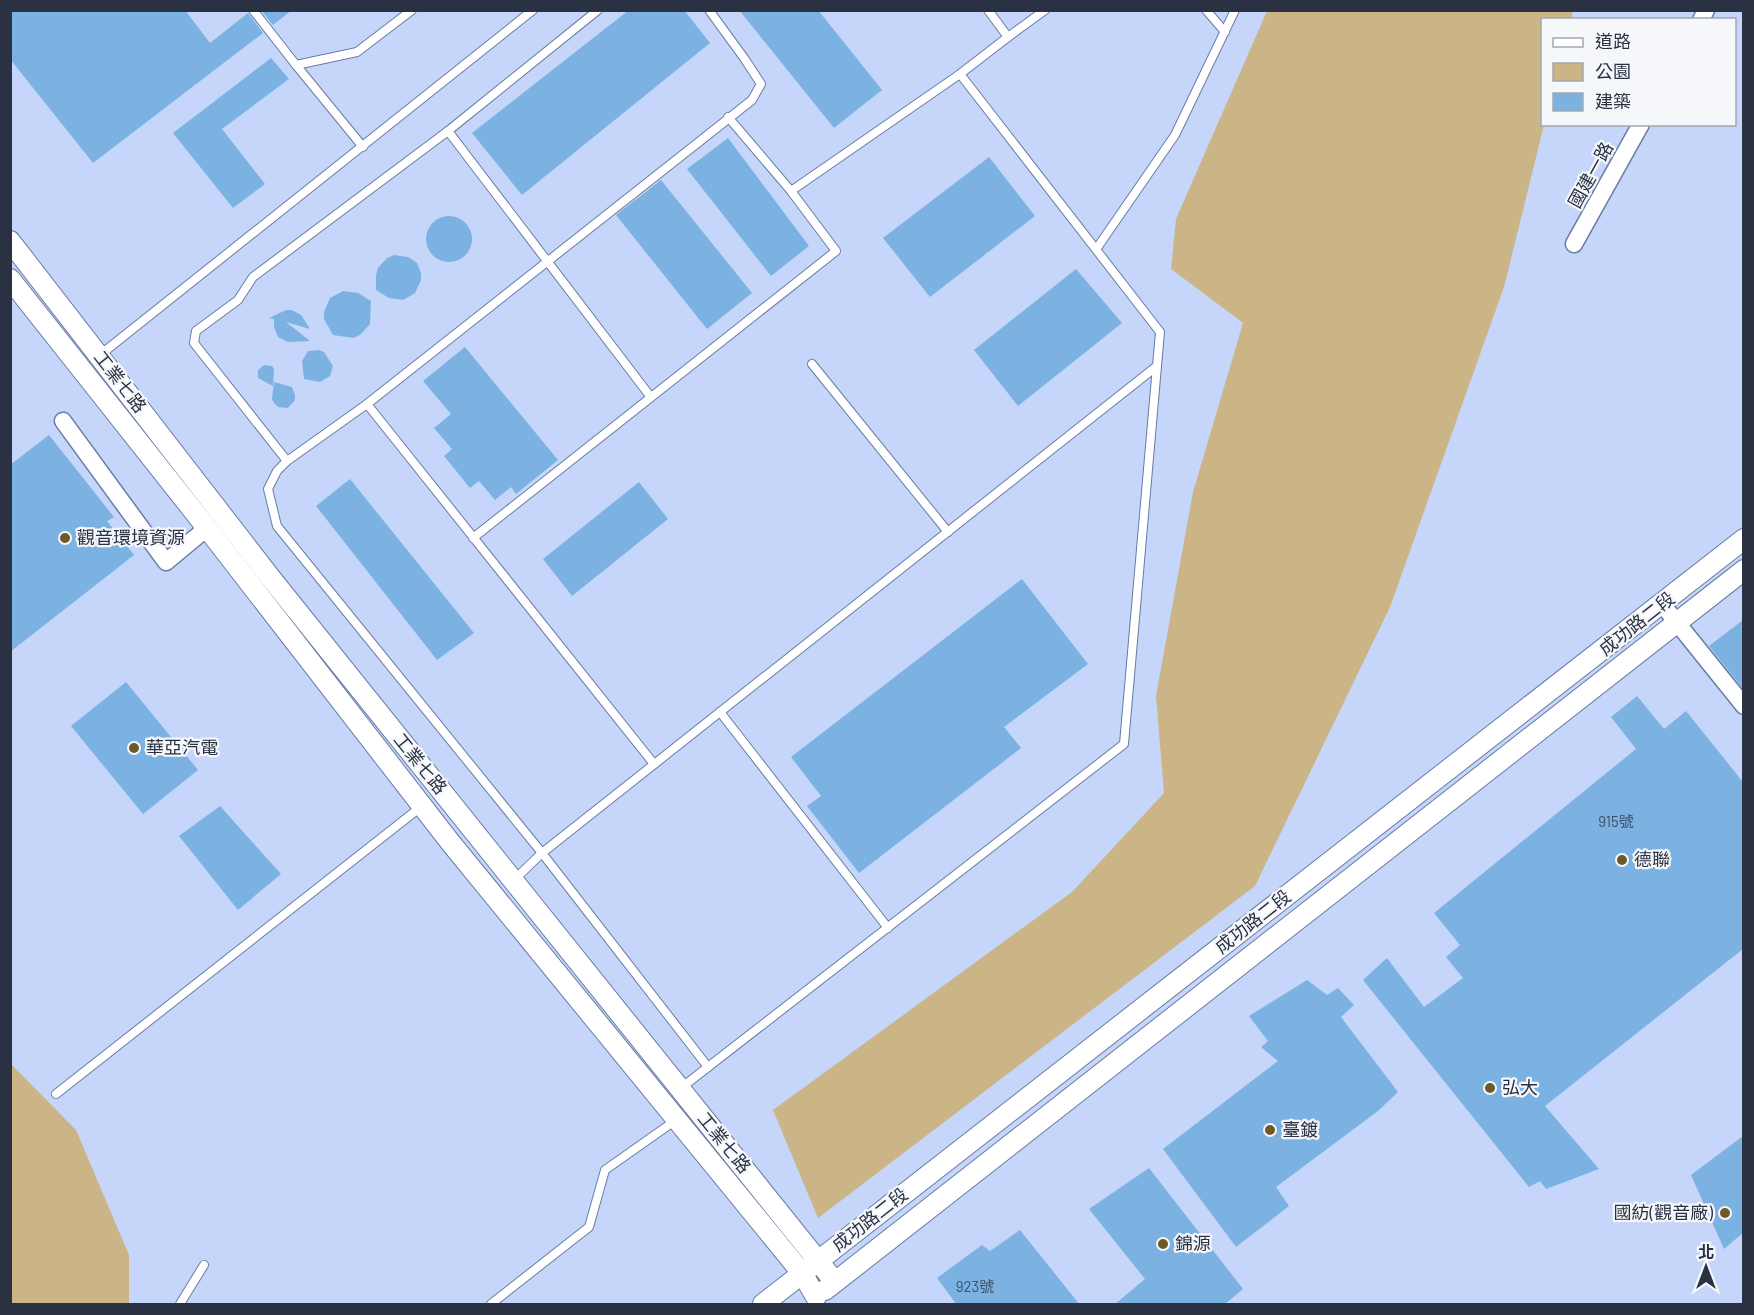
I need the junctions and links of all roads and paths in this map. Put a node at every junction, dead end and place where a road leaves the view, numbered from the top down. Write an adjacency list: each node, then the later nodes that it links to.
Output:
1 (253, 10): 12 (lane)
2 (412, 10): 12 (lane)
3 (533, 10): 17 (lane)
4 (598, 10): 16 (lane)
5 (709, 10): 14 (lane)
6 (988, 10): 11 (lane)
7 (1045, 10): 11 (lane)
8 (1206, 10): 10 (lane)
9 (1235, 10): 10 (lane)
10 (1225, 32): 21 (lane)
11 (1008, 37): 13 (lane)
12 (296, 65): 17 (lane)
13 (960, 74): 18 (lane); 21 (lane)
14 (728, 117): 18 (lane); 22 (lane)
15 (1640, 126): 20 (street, 國建一路)
16 (448, 131): 22 (lane); 30 (lane)
17 (363, 147): 24 (lane)
18 (791, 191): 27 (lane)
19 (10, 242): 24 (street, 工業七路)
20 (1574, 244)
21 (1096, 248): 26 (lane)
22 (548, 261): 27 (lane); 28 (lane)
23 (10, 279): 31 (street, 工業七路)
24 (99, 356): 43 (street, 工業七路)
25 (812, 364): 32 (lane)
26 (1157, 366): 32 (lane); 44 (lane)
27 (650, 396): 33 (lane)
28 (367, 404): 30 (lane); 33 (lane)
29 (63, 421): 31 (street)
30 (287, 461): 42 (lane)
31 (207, 528): 41 (street, 工業七路)
32 (948, 532): 39 (lane)
33 (473, 538): 40 (lane)
34 (1743, 539): 36 (street, 成功路二段)
35 (1743, 570): 37 (street, 成功路二段)
36 (1662, 604): 37 (street); 49 (street, 成功路二段)
37 (1678, 622): 38 (street); 52 (street, 成功路二段)
38 (1743, 706)
39 (720, 712): 40 (lane); 44 (lane)
40 (654, 764): 42 (lane)
41 (422, 806): 47 (lane); 48 (street, 工業七路)
42 (542, 853): 43 (lane); 45 (lane)
43 (513, 880): 46 (street, 工業七路)
44 (888, 928): 45 (lane)
45 (708, 1067): 46 (lane)
46 (681, 1088): 49 (street, 工業七路)
47 (56, 1094)
48 (676, 1119): 51 (street, 工業七路); 55 (lane)
49 (819, 1260): 51 (street, 成功路二段); 52 (street, 工業七路)
50 (204, 1265): 54 (lane)
51 (802, 1273): 53 (street, 工業七路); 56 (street, 成功路二段)
52 (835, 1282): 53 (street, 成功路二段)
53 (811, 1301)
54 (180, 1305)
55 (491, 1305)
56 (763, 1305)

